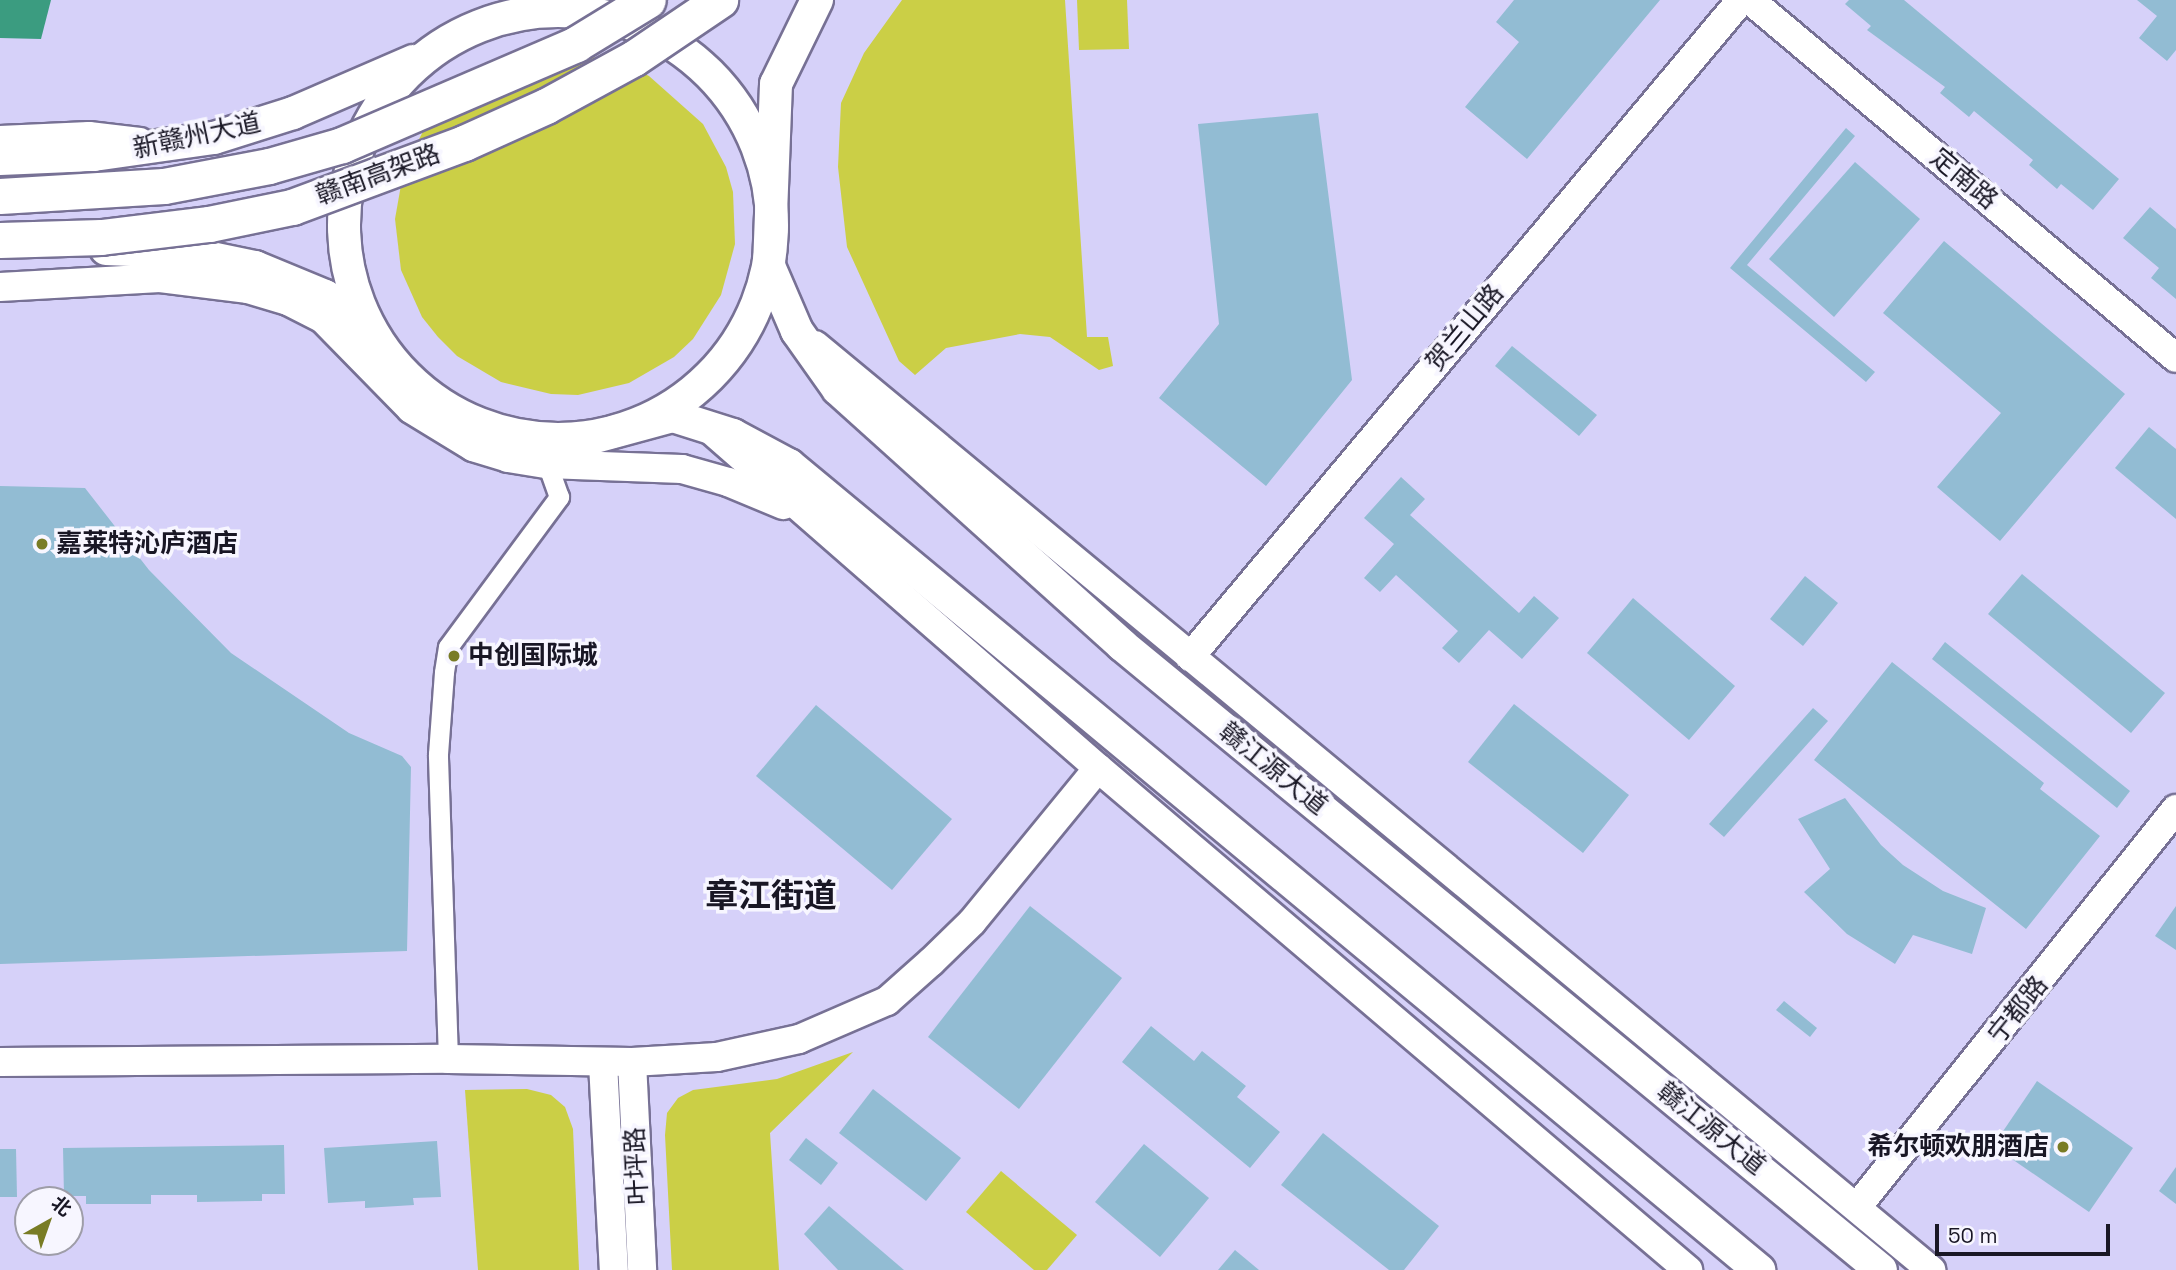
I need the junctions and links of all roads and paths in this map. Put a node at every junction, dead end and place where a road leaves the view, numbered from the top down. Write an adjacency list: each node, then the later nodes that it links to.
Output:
1 (520, 0): 7 (main road)
2 (649, 0): 12 (highway, 赣南高架路, bridge)
3 (720, 0): 14 (highway, 赣南高架路, bridge)
4 (817, 0): 13 (main road)
5 (1741, 0): 25 (street, 贺兰山路)
6 (1750, 0): 19 (street, 定南路)
7 (477, 25): 8 (main road); 13 (main road)
8 (422, 57): 10 (main road, 新赣州大道); 20 (main road)
9 (0, 140): 10 (street)
10 (174, 146): 11 (main road, 新赣州大道)
11 (0, 159)
12 (0, 196)
13 (771, 199): 15 (main road, 赣江源大道)
14 (0, 240)
15 (772, 240): 18 (main road, 赣江源大道); 22 (main road)
16 (0, 253): 20 (main road)
17 (0, 287): 23 (street)
18 (797, 331): 25 (street); 37 (main road, 赣江源大道)
19 (2176, 358)
20 (394, 362): 23 (main road)
21 (703, 424): 22 (main road); 24 (street); 36 (main road)
22 (594, 436): 23 (main road)
23 (542, 451): 24 (street); 28 (street)
24 (814, 520): 26 (street)
25 (1190, 657): 32 (street)
26 (1098, 768): 30 (street); 35 (street)
27 (2176, 809): 32 (street, 宁都路)
28 (448, 1059): 29 (street); 31 (street)
29 (0, 1062)
30 (632, 1062): 31 (street); 34 (street, 叶坪路)
31 (603, 1063): 33 (street, 叶坪路)
32 (1857, 1208): 38 (street)
33 (614, 1270)
34 (642, 1270)
35 (1688, 1270)
36 (1759, 1270)
37 (1881, 1270)
38 (1931, 1270)

